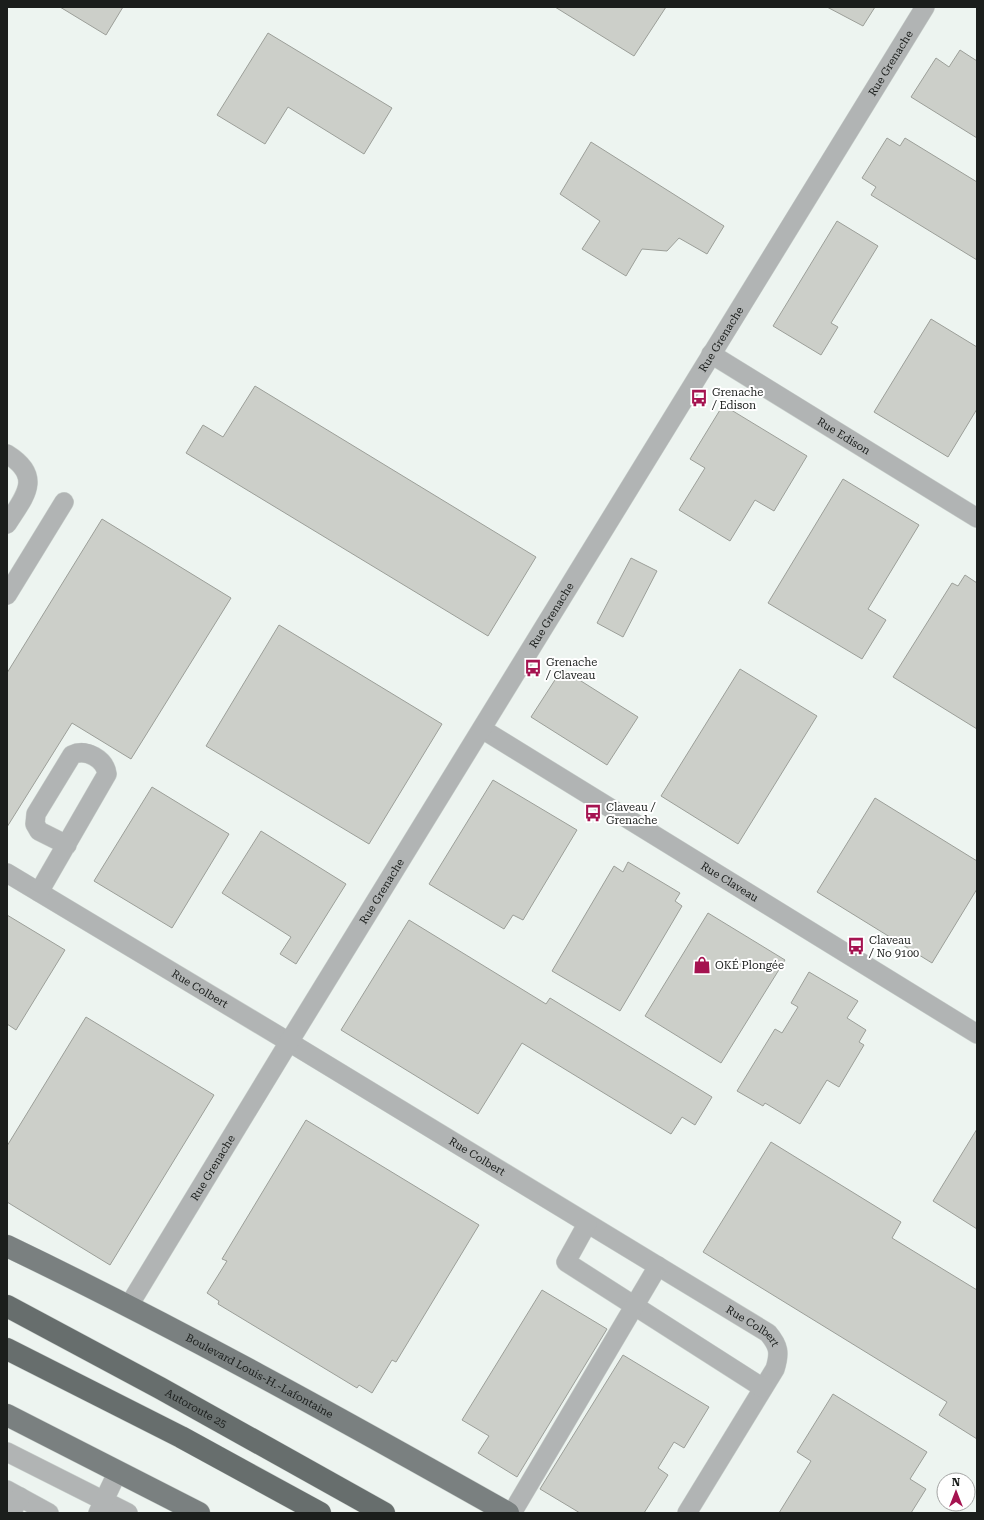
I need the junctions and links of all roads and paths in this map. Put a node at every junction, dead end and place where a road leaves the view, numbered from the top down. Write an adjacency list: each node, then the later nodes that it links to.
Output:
1 (925, 7): 2 (street, Rue Grenache)
2 (711, 354): 5 (street, Rue Edison); 8 (street, Rue Grenache)
3 (7, 454): 6 (street)
4 (64, 502): 7 (street)
5 (977, 518)
6 (7, 524)
7 (7, 596)
8 (482, 729): 12 (street, Rue Claveau); 13 (street, Rue Grenache)
9 (67, 845): 9 (street); 11 (street)
10 (7, 873): 11 (street, Rue Colbert)
11 (39, 892): 13 (street, Rue Colbert)
12 (977, 1034)
13 (289, 1042): 14 (street, Rue Colbert); 19 (street, Rue Grenache)
14 (587, 1224): 16 (street, Rue Colbert); 18 (street)
15 (7, 1246): 19 (main road, Boulevard Louis-H.-Lafontaine)
16 (658, 1266): 18 (street); 21 (street, Rue Colbert)
17 (7, 1306): 31 (highway, Autoroute 25)
18 (634, 1306): 21 (street); 33 (street)
19 (128, 1307): 32 (main road, Boulevard Louis-H.-Lafontaine)
20 (7, 1349): 30 (highway)
21 (763, 1388): 34 (street, Rue Colbert)
22 (7, 1415): 24 (main road)
23 (7, 1452): 26 (street)
24 (118, 1471): 26 (street); 29 (main road)
25 (13, 1500): 27 (street)
26 (101, 1507): 28 (street)
27 (40, 1511)
28 (128, 1513)
29 (199, 1513)
30 (320, 1513)
31 (384, 1513)
32 (508, 1513)
33 (512, 1513)
34 (687, 1513)

